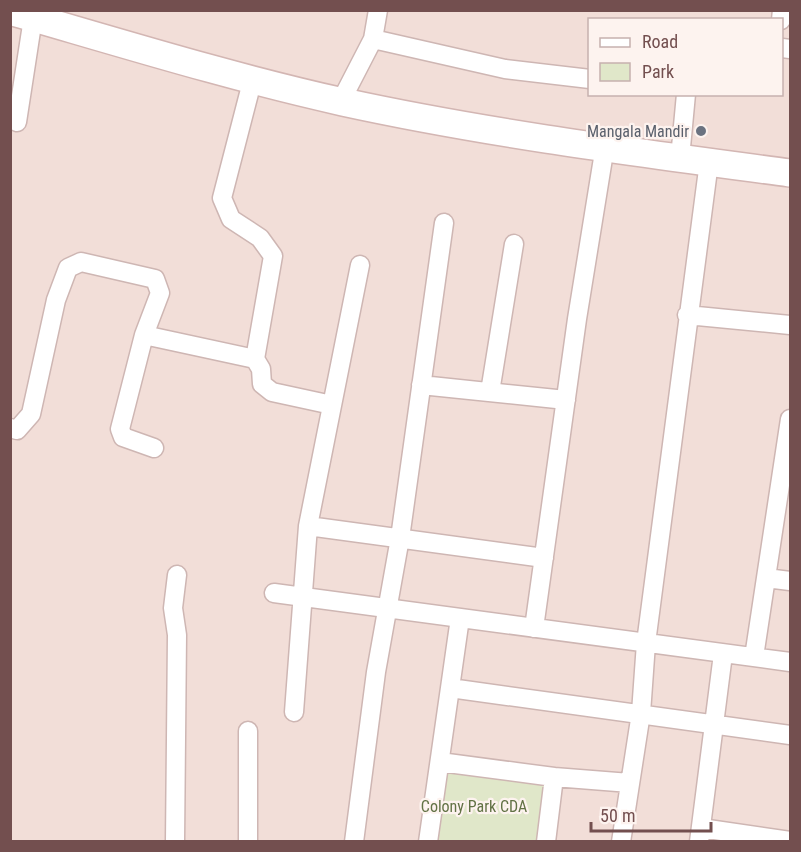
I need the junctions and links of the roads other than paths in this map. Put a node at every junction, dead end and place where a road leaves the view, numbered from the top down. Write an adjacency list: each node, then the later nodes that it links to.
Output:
1 (378, 10): 3 (street)
2 (22, 15): 4 (street); 8 (street)
3 (373, 39): 5 (street); 7 (street)
4 (253, 78): 7 (street); 19 (street)
5 (588, 79)
6 (686, 96): 10 (street)
7 (341, 101): 9 (street)
8 (17, 122)
9 (605, 146): 10 (street); 22 (street)
10 (680, 158): 11 (street)
11 (709, 162): 12 (street); 16 (street)
12 (790, 173)
13 (444, 223): 20 (street)
14 (514, 244): 21 (street)
15 (360, 266): 23 (street)
16 (687, 315): 17 (street); 39 (street)
17 (790, 325)
18 (144, 335): 19 (street); 25 (street); 26 (street)
19 (255, 359): 23 (street)
20 (421, 385): 21 (street); 29 (street)
21 (490, 392): 22 (street)
22 (566, 400): 30 (street)
23 (332, 405): 28 (street)
24 (790, 419): 27 (street)
25 (10, 428)
26 (154, 448)
27 (785, 495): 32 (street)
28 (308, 526): 29 (street); 35 (street)
29 (398, 538): 30 (street); 36 (street)
30 (544, 558): 38 (street)
31 (177, 576): 55 (street)
32 (766, 578): 33 (street); 41 (street)
33 (790, 581)
34 (274, 593): 35 (street)
35 (303, 597): 36 (street); 44 (street)
36 (388, 609): 37 (street); 54 (street)
37 (460, 618): 38 (street); 43 (street)
38 (534, 628): 39 (street)
39 (646, 643): 40 (street); 45 (street)
40 (723, 654): 41 (street); 46 (street)
41 (754, 657): 42 (street)
42 (790, 662)
43 (450, 688): 45 (street); 49 (street)
44 (294, 712)
45 (640, 713): 46 (street); 51 (street)
46 (714, 724): 48 (street); 52 (street)
47 (248, 731): 56 (street)
48 (790, 735)
49 (440, 762): 50 (street); 57 (street)
50 (554, 777): 51 (street); 58 (street)
51 (630, 783): 59 (street)
52 (700, 835): 53 (street)
53 (790, 840)
54 (357, 841)
55 (175, 842)
56 (248, 842)
57 (428, 842)
58 (546, 842)
59 (621, 842)

